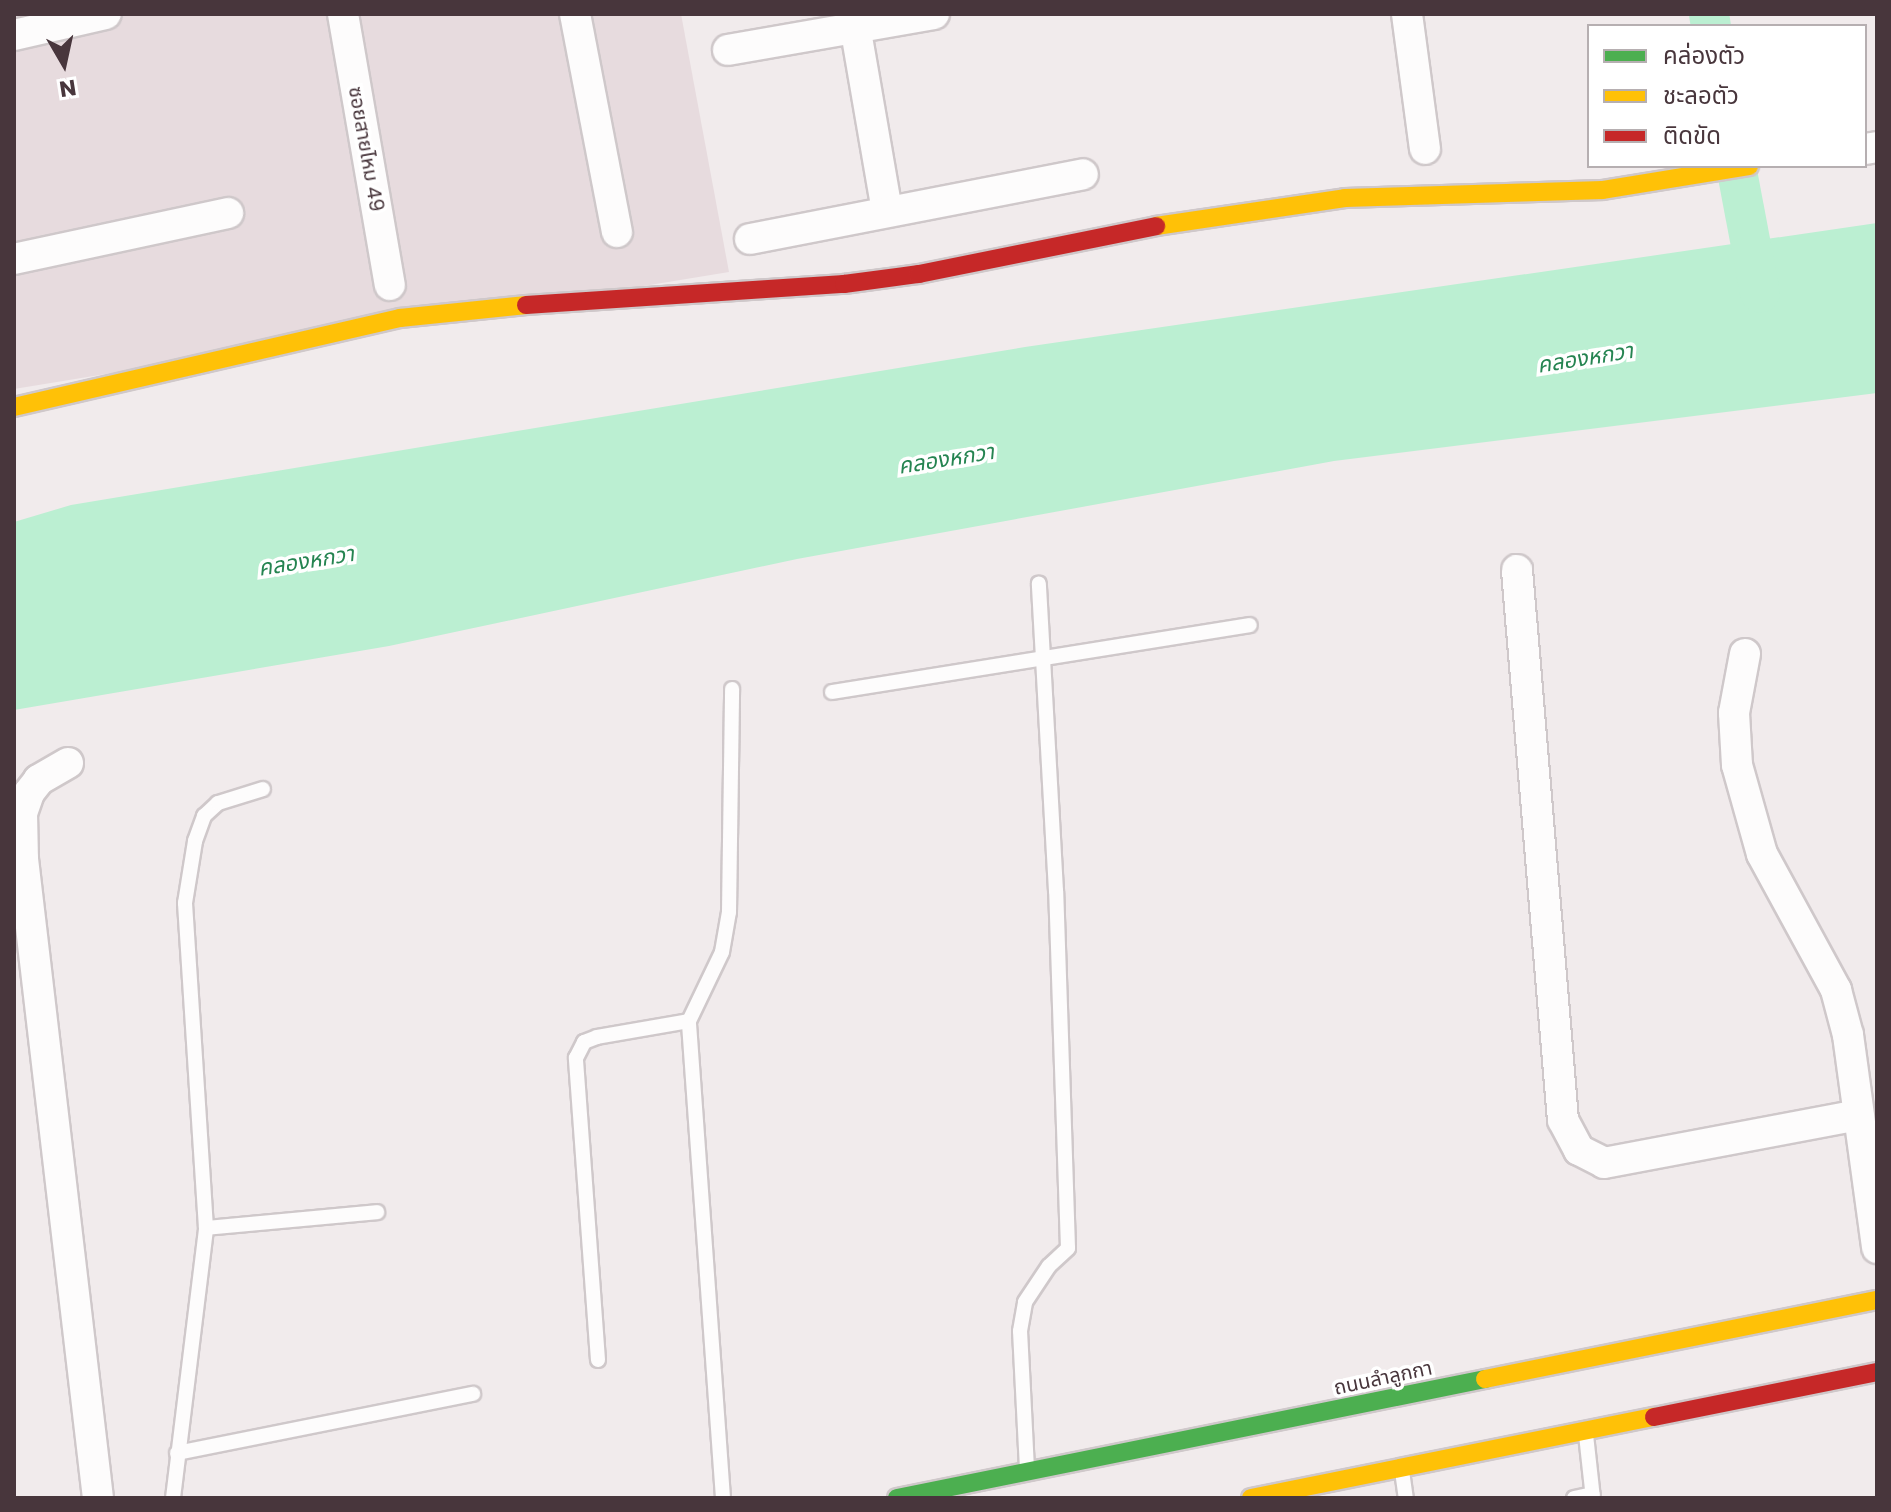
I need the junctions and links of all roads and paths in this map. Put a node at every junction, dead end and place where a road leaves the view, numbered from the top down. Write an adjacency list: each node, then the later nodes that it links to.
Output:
1 (106, 14): 7 (street)
2 (343, 14): 17 (street, ซอยสายไหม 49)
3 (575, 14): 14 (street)
4 (934, 14): 6 (street)
5 (1407, 14): 9 (street)
6 (854, 21): 8 (street); 12 (street)
7 (14, 35)
8 (728, 50)
9 (1425, 149)
10 (1737, 168): 18 (street)
11 (1083, 174): 12 (street)
12 (887, 211): 15 (street)
13 (228, 213): 16 (street)
14 (617, 232)
15 (750, 239)
16 (14, 259)
17 (390, 285)
18 (14, 407)
19 (1517, 570): 29 (street)
20 (1039, 583): 23 (lane)
21 (1250, 625): 23 (lane)
22 (1745, 654): 29 (street)
23 (1046, 658): 25 (lane); 40 (lane)
24 (732, 689): 28 (lane)
25 (832, 692)
26 (68, 763): 42 (street)
27 (263, 789): 31 (lane)
28 (689, 1021): 34 (lane); 44 (lane)
29 (1859, 1115): 32 (street)
30 (377, 1212): 31 (lane)
31 (206, 1228): 38 (lane)
32 (1877, 1248)
33 (1877, 1300): 40 (street, ถนนลำลูกกา)
34 (598, 1360)
35 (1877, 1372): 37 (street)
36 (473, 1394): 38 (lane)
37 (1586, 1431): 39 (street); 41 (lane)
38 (177, 1453): 43 (lane)
39 (1402, 1468): 46 (street); 47 (lane)
40 (1027, 1473): 45 (street, ถนนลำลูกกา)
41 (1593, 1496): 48 (lane)
42 (98, 1498)
43 (173, 1498)
44 (723, 1498)
45 (897, 1498)
46 (1251, 1498)
47 (1406, 1498)
48 (1574, 1498)

